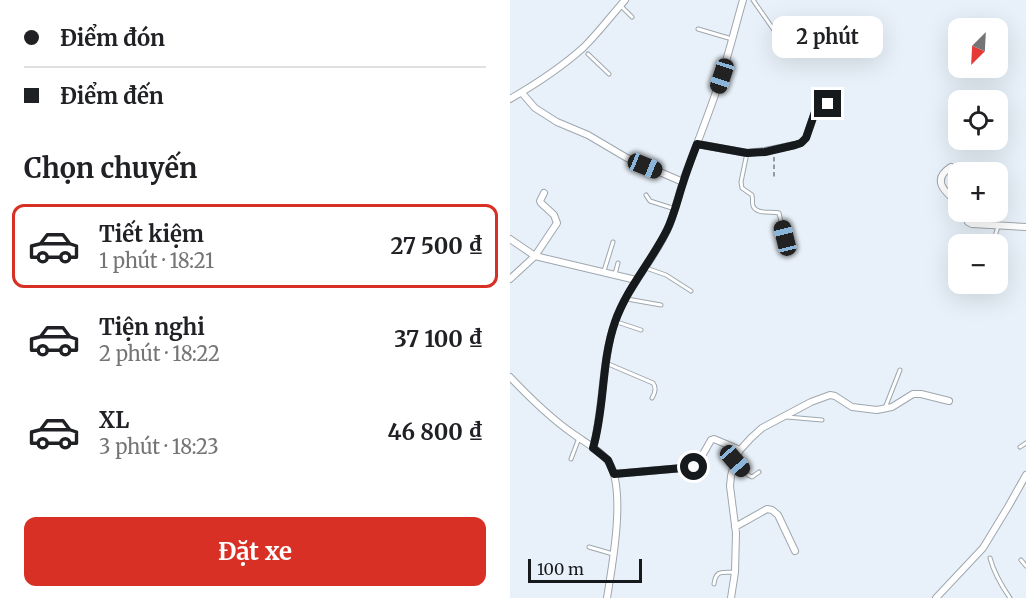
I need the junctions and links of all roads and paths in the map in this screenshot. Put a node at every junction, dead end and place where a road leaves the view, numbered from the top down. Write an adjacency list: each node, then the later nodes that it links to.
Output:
1 (743, 0): 7 (street)
2 (753, 0): 6 (lane)
3 (622, 3): 4 (lane); 10 (street)
4 (632, 17)
5 (698, 29): 7 (lane)
6 (778, 36)
7 (732, 39): 13 (street)
8 (588, 54): 9 (lane)
9 (609, 74)
10 (522, 93): 11 (street); 18 (street)
11 (510, 99)
12 (828, 104): 14 (street)
13 (697, 144): 15 (street); 18 (street)
14 (774, 150): 15 (street); 17 (path)
15 (747, 153): 27 (lane)
16 (948, 169): 21 (street)
17 (774, 178)
18 (683, 182): 22 (street)
19 (544, 193): 30 (street)
20 (646, 195): 22 (lane)
21 (948, 195)
22 (675, 209): 32 (street)
23 (968, 222): 24 (street)
24 (998, 226): 25 (street); 26 (lane)
25 (1026, 227)
26 (996, 234)
27 (785, 238)
28 (510, 240): 30 (street)
29 (613, 242): 33 (lane)
30 (536, 256): 33 (street); 35 (street)
31 (618, 263): 34 (lane)
32 (645, 267): 36 (street); 37 (lane)
33 (603, 273): 34 (street)
34 (615, 275): 36 (street)
35 (510, 279)
36 (636, 280): 38 (street)
37 (691, 291)
38 (625, 299): 39 (lane); 40 (street)
39 (661, 305)
40 (615, 322): 41 (lane); 42 (street)
41 (641, 330)
42 (606, 363): 45 (lane); 53 (street)
43 (900, 370): 47 (lane)
44 (510, 377): 50 (street)
45 (652, 398)
46 (949, 400): 47 (street)
47 (884, 409): 48 (street)
48 (782, 417): 49 (lane); 54 (street)
49 (822, 420)
50 (579, 438): 53 (street); 55 (lane)
51 (1026, 443): 52 (lane)
52 (1020, 447)
53 (593, 448): 58 (street)
54 (740, 450): 56 (street); 58 (street)
55 (572, 459)
56 (735, 461): 57 (lane); 60 (street)
57 (759, 472)
58 (614, 474): 63 (street)
59 (1026, 475): 71 (street)
60 (735, 527): 62 (street); 67 (street)
61 (589, 547): 63 (lane)
62 (795, 551)
63 (613, 554): 69 (street)
64 (990, 558): 72 (lane)
65 (1021, 560): 66 (lane)
66 (1026, 566)
67 (735, 572): 68 (lane); 70 (street)
68 (714, 584)
69 (607, 598)
70 (731, 598)
71 (936, 598)
72 (1010, 598)

